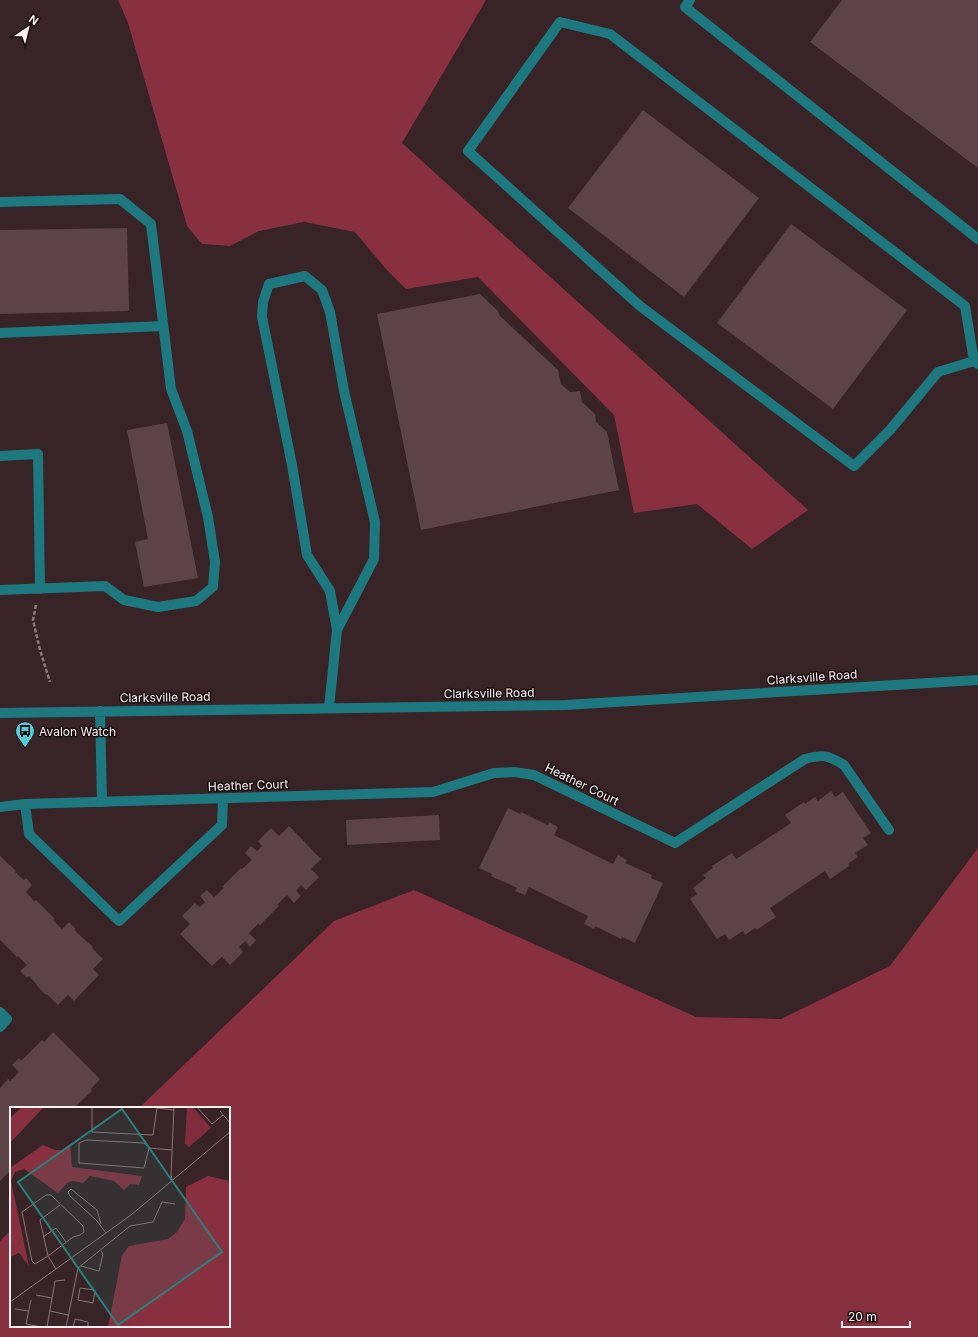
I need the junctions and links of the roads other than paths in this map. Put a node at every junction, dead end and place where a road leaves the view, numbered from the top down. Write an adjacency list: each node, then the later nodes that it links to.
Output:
1 (690, 0): 3 (street)
2 (0, 202): 4 (street)
3 (978, 239)
4 (163, 326): 5 (street); 8 (street)
5 (0, 333)
6 (976, 362): 6 (street)
7 (0, 456): 8 (street)
8 (40, 589): 9 (street)
9 (0, 590)
10 (337, 630): 10 (street); 12 (street)
11 (978, 680): 12 (street, Clarksville Road)
12 (329, 708): 13 (street, Clarksville Road)
13 (100, 711): 14 (street, Clarksville Road); 16 (street)
14 (0, 713)
15 (222, 799): 16 (street, Heather Court); 17 (street); 19 (street, Heather Court)
16 (102, 802): 17 (street, Heather Court)
17 (24, 804): 18 (street, Heather Court)
18 (0, 807)
19 (890, 830)
20 (0, 1012): 21 (street)
21 (0, 1026)

